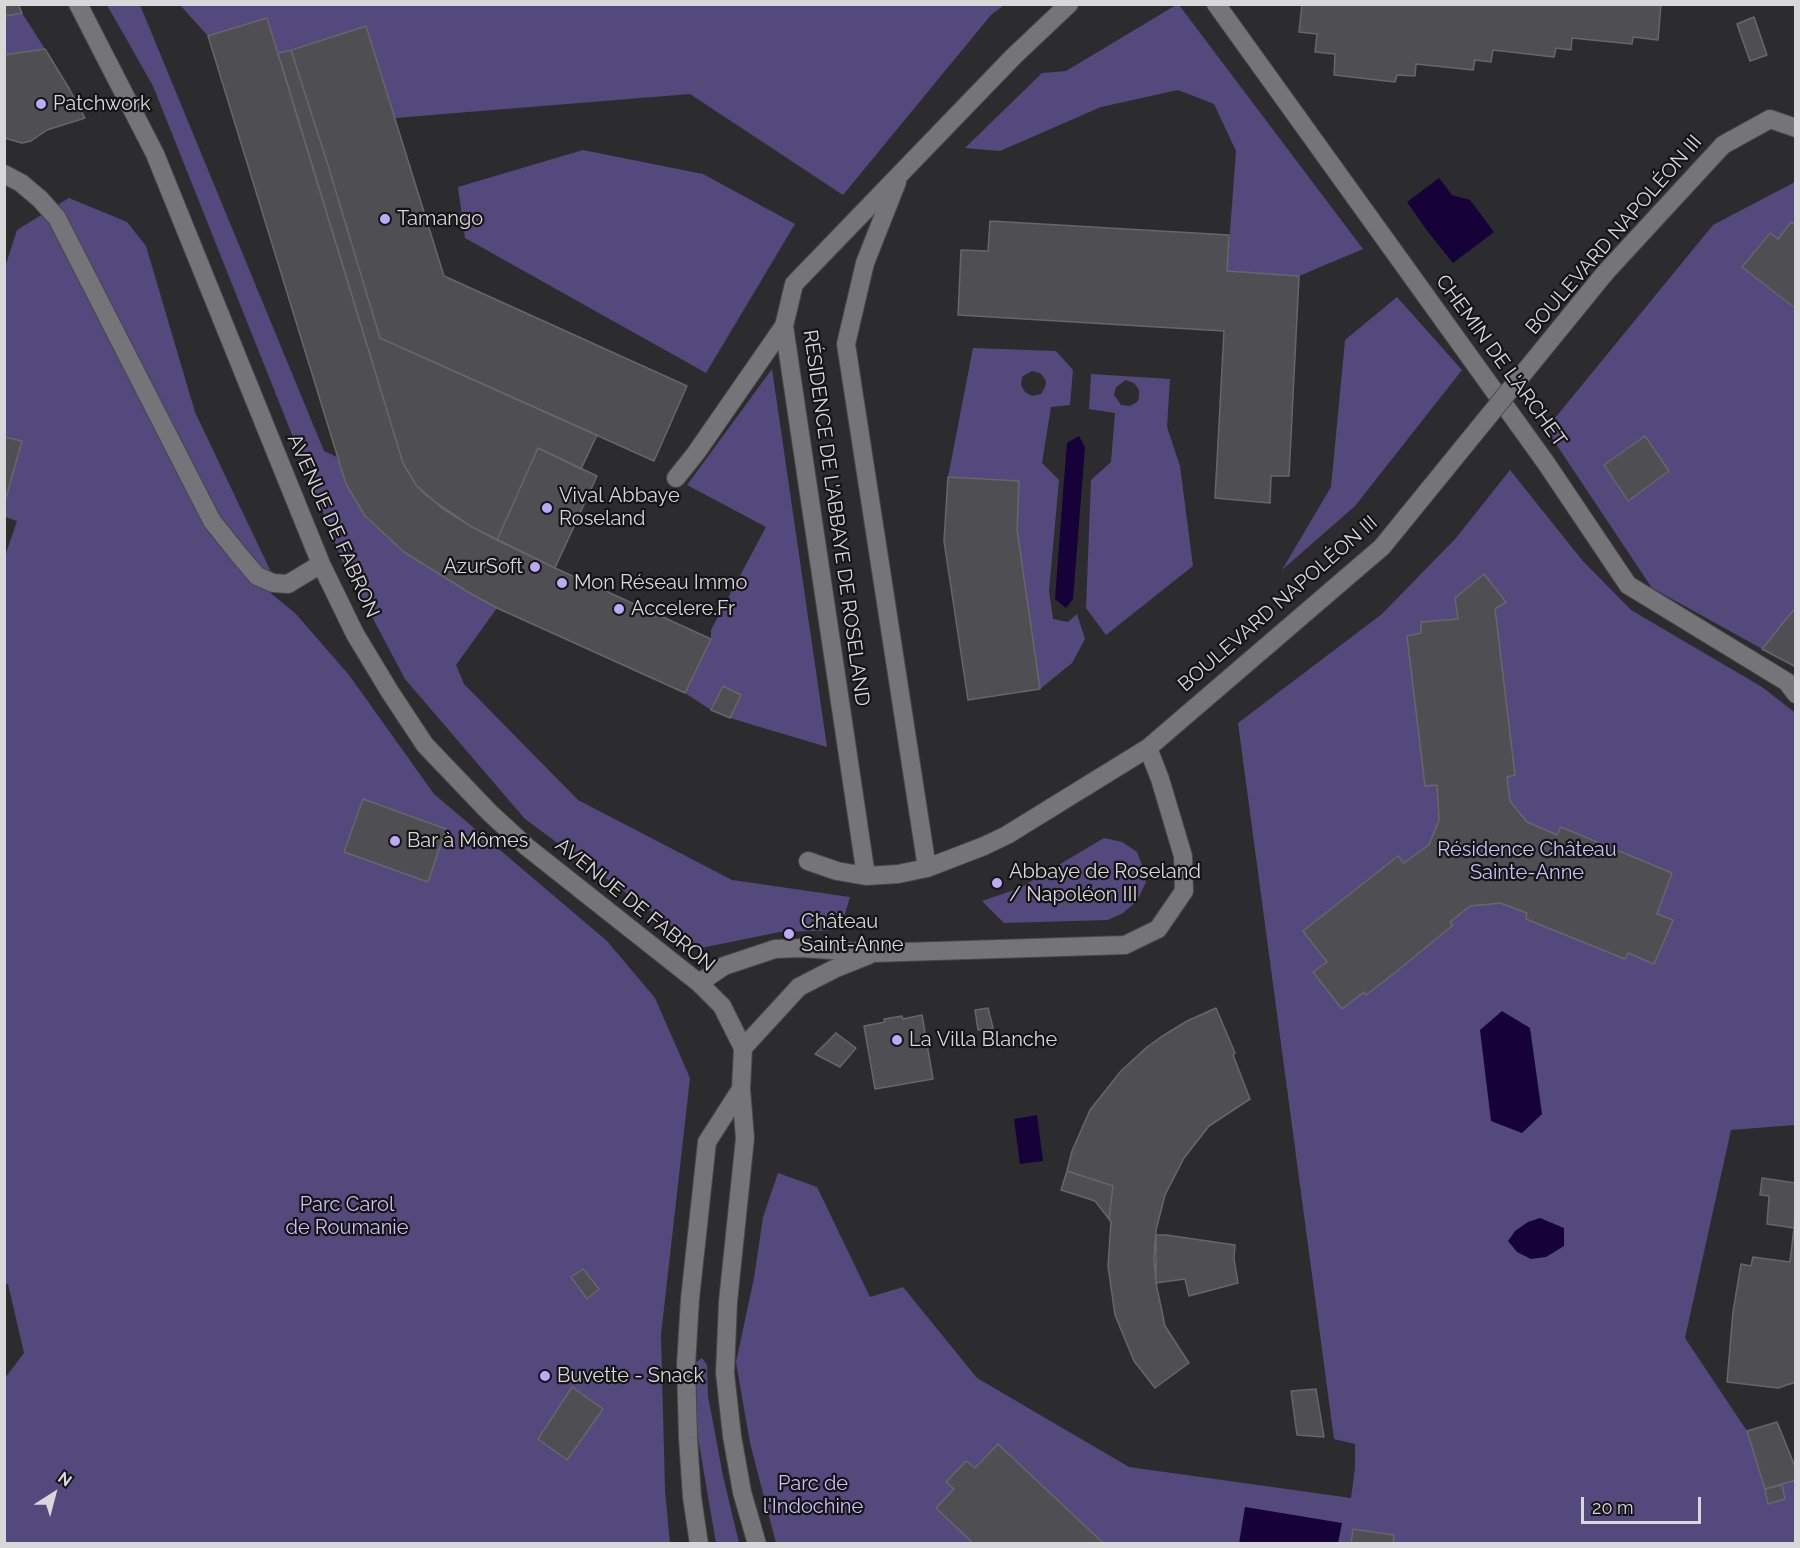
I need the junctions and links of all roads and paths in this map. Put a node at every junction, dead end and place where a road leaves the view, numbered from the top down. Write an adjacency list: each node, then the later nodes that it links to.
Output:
1 (78, 4): 9 (street, AVENUE DE FABRON)
2 (1069, 4): 6 (street, RÉSIDENCE DE L'ABBAYE DE ROSELAND)
3 (1216, 4): 10 (street, CHEMIN DE L'ARCHET)
4 (1796, 128): 11 (street, BOULEVARD NAPOLÉON III, bridge)
5 (4, 174): 9 (street)
6 (900, 174): 7 (street, RÉSIDENCE DE L'ABBAYE DE ROSELAND); 13 (street, RÉSIDENCE DE L'ABBAYE DE ROSELAND)
7 (784, 326): 8 (street); 14 (street, RÉSIDENCE DE L'ABBAYE DE ROSELAND)
8 (676, 478)
9 (321, 564): 16 (street, AVENUE DE FABRON)
10 (1796, 694)
11 (1148, 748): 13 (street, BOULEVARD NAPOLÉON III); 15 (street)
12 (808, 861): 14 (street, BOULEVARD NAPOLÉON III)
13 (927, 868): 14 (street, BOULEVARD NAPOLÉON III)
14 (866, 876)
15 (873, 953): 16 (street); 17 (street)
16 (699, 983): 17 (street, AVENUE DE FABRON)
17 (743, 1048): 18 (street, AVENUE DE FABRON)
18 (741, 1089): 19 (street, AVENUE DE FABRON); 20 (street, AVENUE DE FABRON)
19 (699, 1544)
20 (757, 1544)

